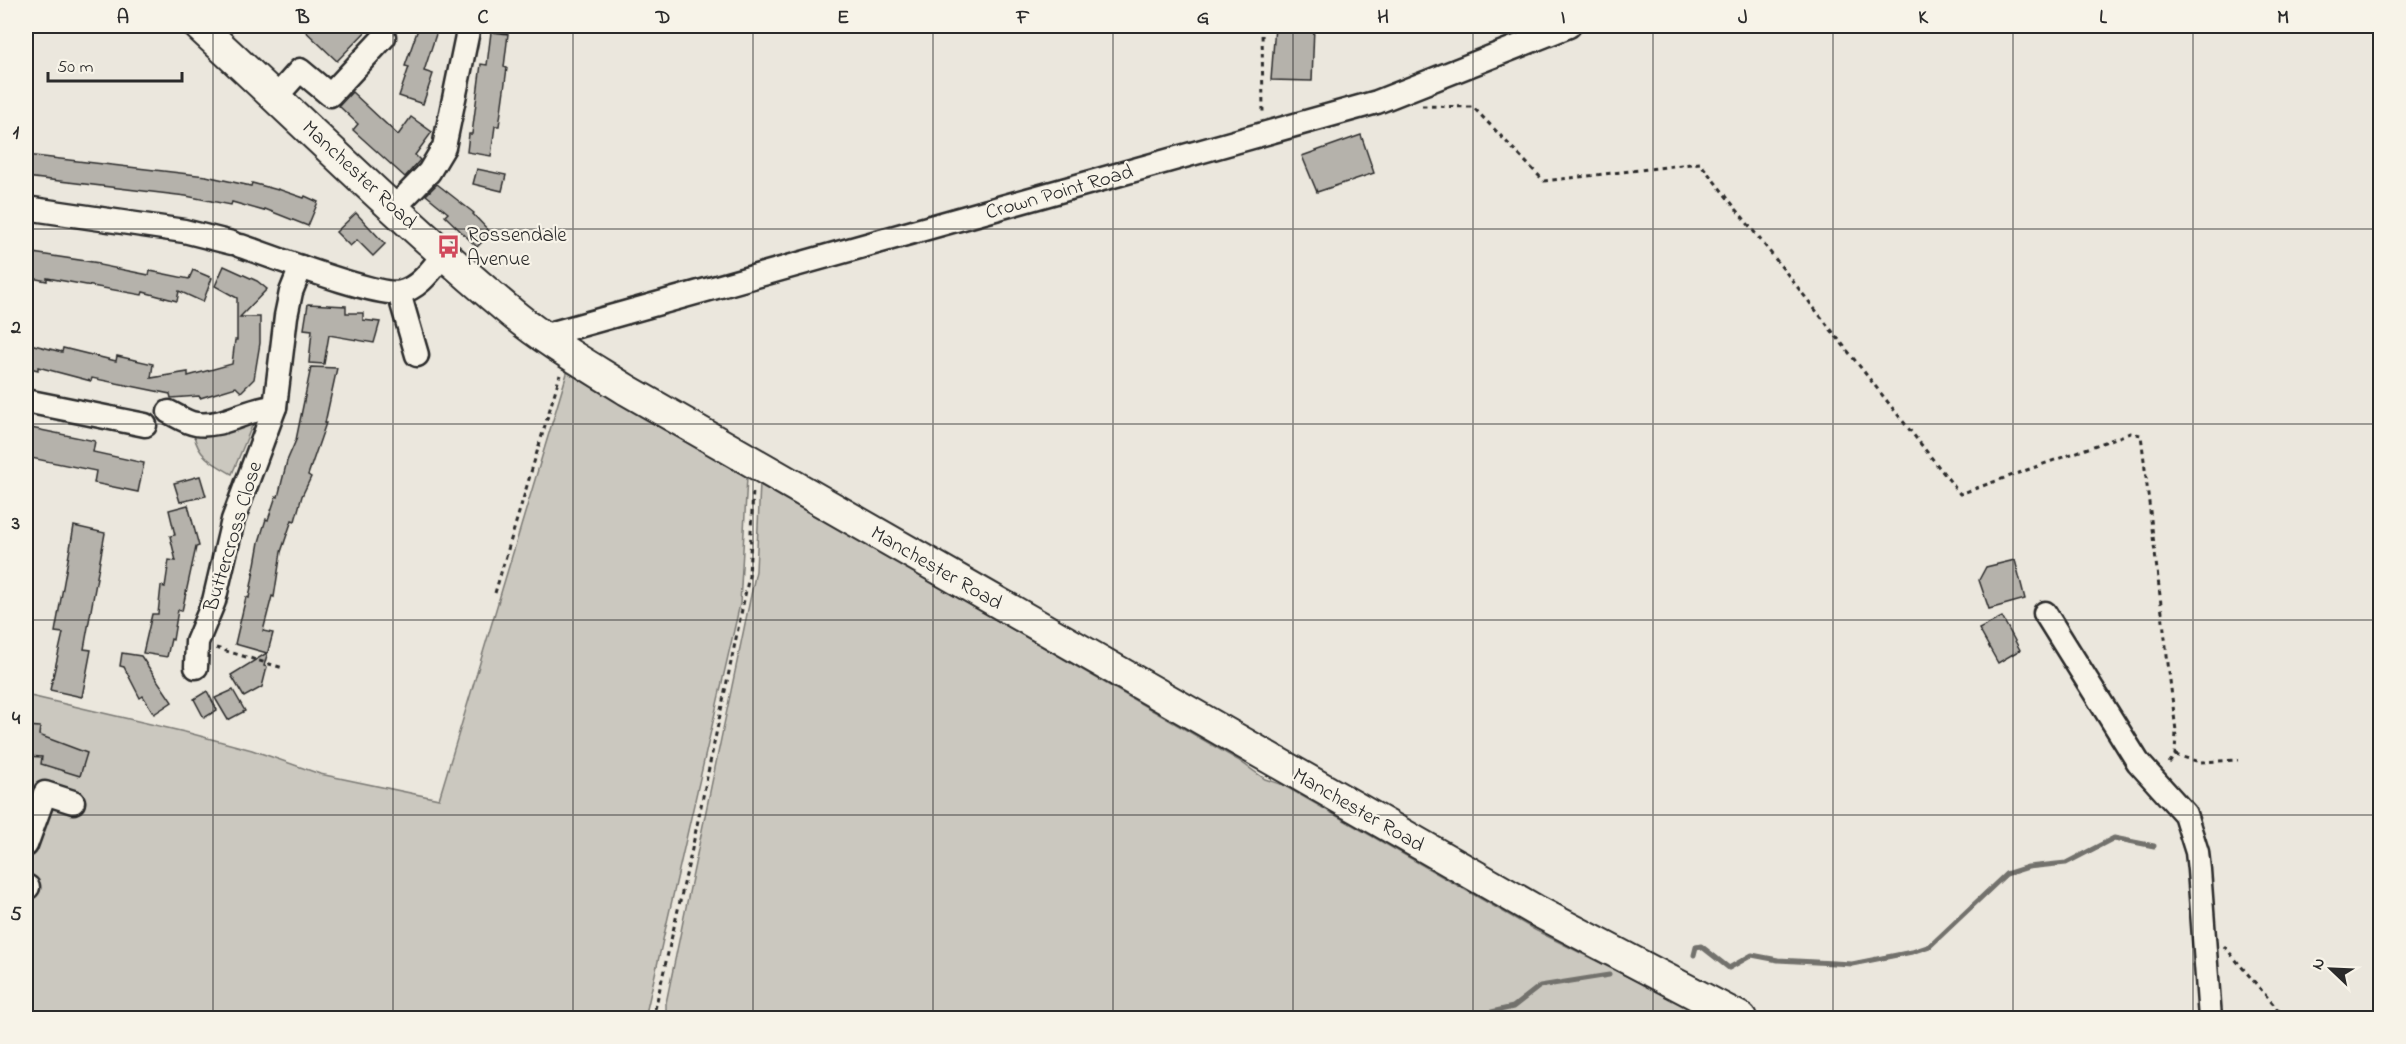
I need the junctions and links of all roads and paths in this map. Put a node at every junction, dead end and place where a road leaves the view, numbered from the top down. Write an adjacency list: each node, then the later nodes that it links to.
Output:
1 (199, 26): 6 (main road, Manchester Road)
2 (469, 26): 10 (street)
3 (1262, 26): 8 (path)
4 (1569, 26): 8 (street, Crown Point Road)
5 (384, 37): 6 (street)
6 (276, 97): 10 (main road, Manchester Road)
7 (1417, 106): 27 (path)
8 (1263, 134): 14 (street, Crown Point Road)
9 (26, 208): 12 (street)
10 (394, 208): 11 (main road, Manchester Road)
11 (445, 253): 13 (street); 14 (main road, Manchester Road)
12 (301, 267): 13 (street); 18 (street, Buttercross Close)
13 (399, 293): 16 (street)
14 (542, 336): 15 (main road, Manchester Road)
15 (570, 354): 21 (main road, Manchester Road); 22 (path)
16 (417, 355)
17 (26, 400): 20 (street)
18 (275, 407): 19 (street); 24 (street, Buttercross Close)
19 (169, 412)
20 (145, 424)
21 (755, 463): 33 (path); 34 (main road, Manchester Road)
22 (495, 593)
23 (2044, 613): 29 (street)
24 (197, 642): 25 (street, Buttercross Close); 26 (path)
25 (196, 667)
26 (283, 668)
27 (2175, 755): 28 (path); 29 (path)
28 (2238, 760)
29 (2155, 782): 32 (street)
30 (73, 802): 31 (street)
31 (26, 845)
32 (2204, 922): 35 (street); 36 (path)
33 (653, 1018)
34 (1741, 1018)
35 (2210, 1018)
36 (2285, 1018)

